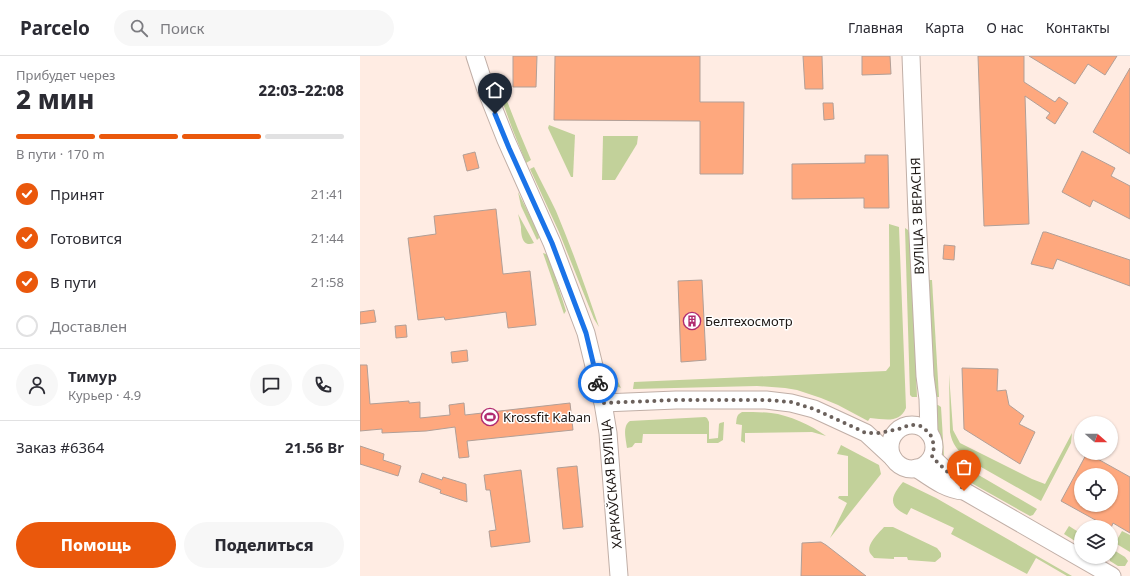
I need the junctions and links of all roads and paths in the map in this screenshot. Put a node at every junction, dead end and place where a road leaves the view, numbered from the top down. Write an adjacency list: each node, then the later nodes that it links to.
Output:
1 (475, 56): 4 (main road, ХАРКАЎСКАЯ ВУЛІЦА)
2 (911, 56): 3 (main road, ВУЛІЦА 3 ВЕРАСНЯ)
3 (924, 376): 5 (main road, ВУЛІЦА 3 ВЕРАСНЯ); 7 (main road, ВУЛІЦА 3 ВЕРАСНЯ)
4 (603, 403): 6 (main road); 12 (main road, ХАРКАЎСКАЯ ВУЛІЦА)
5 (904, 427): 6 (main road); 7 (main road); 9 (main road)
6 (866, 433): 9 (main road)
7 (929, 433): 8 (main road)
8 (932, 457): 10 (main road); 11 (main road)
9 (893, 458): 10 (main road)
10 (916, 468): 11 (main road)
11 (964, 491): 13 (main road)
12 (619, 576)
13 (1112, 576)

